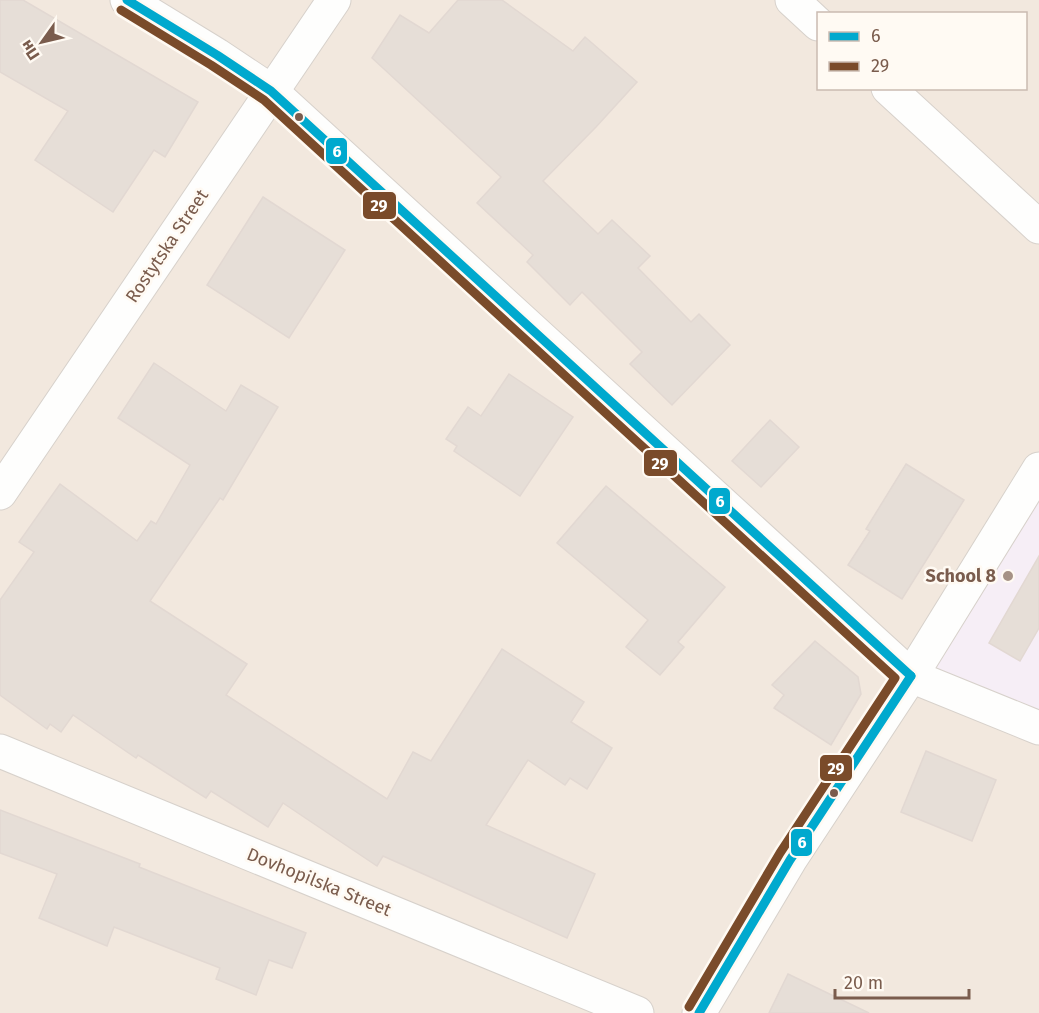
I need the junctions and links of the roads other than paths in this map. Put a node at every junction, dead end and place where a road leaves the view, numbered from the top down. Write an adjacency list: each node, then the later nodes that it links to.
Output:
1 (127, 0): 6 (street)
2 (334, 0): 6 (street, Rostytska Street)
3 (792, 0): 4 (street)
4 (817, 22)
5 (890, 90): 7 (street)
6 (271, 91): 9 (street, Rostytska Street); 10 (street)
7 (1039, 227)
8 (1039, 469): 10 (street)
9 (0, 493)
10 (911, 676): 11 (street); 14 (street)
11 (1039, 728)
12 (0, 751): 13 (street, Dovhopilska Street)
13 (637, 1013)
14 (699, 1013)

